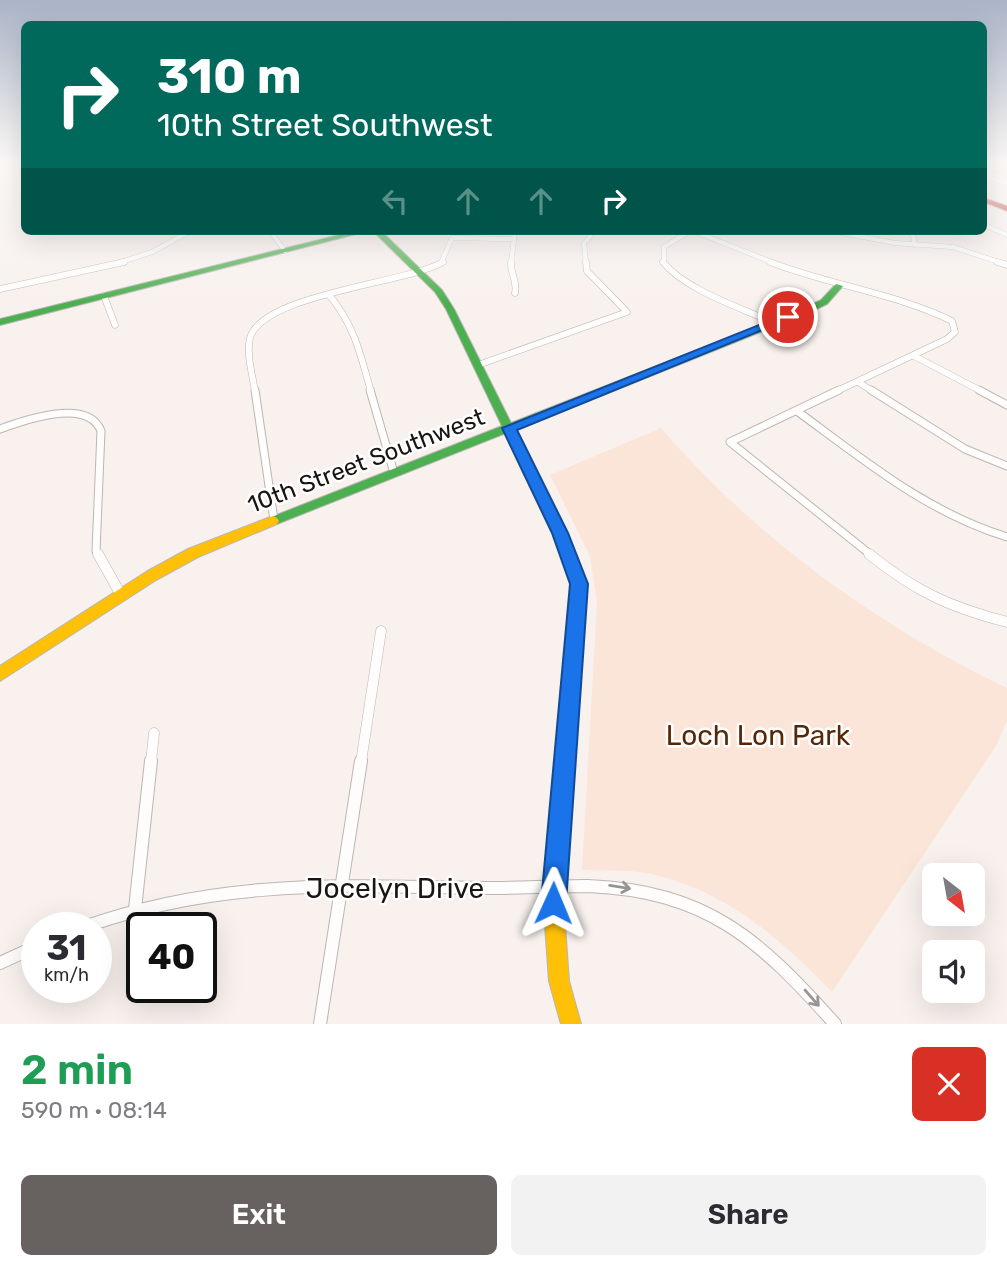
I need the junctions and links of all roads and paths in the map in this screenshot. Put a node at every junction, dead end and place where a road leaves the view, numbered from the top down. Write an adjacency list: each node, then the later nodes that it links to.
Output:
1 (987, 226): 2 (street)
2 (1007, 234)
3 (185, 235): 18 (street)
4 (273, 235): 14 (street)
5 (348, 235): 14 (street)
6 (381, 235): 16 (street)
7 (514, 235): 16 (street); 19 (street)
8 (591, 235): 26 (street)
9 (684, 235): 23 (street)
10 (701, 235): 17 (street)
11 (858, 235): 13 (street)
12 (913, 235): 13 (street)
13 (915, 244): 15 (street)
14 (285, 251): 21 (street)
15 (1007, 265)
16 (417, 271): 20 (street); 26 (street)
17 (839, 286): 23 (street, 10th Street Southwest); 25 (street)
18 (0, 289)
19 (515, 293)
20 (329, 295): 33 (street); 34 (street)
21 (104, 296): 22 (street); 24 (street)
22 (0, 321)
23 (774, 323): 30 (street, 10th Street Southwest)
24 (115, 325)
25 (914, 356): 27 (street); 28 (street)
26 (478, 365): 30 (street)
27 (858, 382): 29 (street); 32 (street)
28 (1007, 405)
29 (797, 411): 35 (street); 37 (street)
30 (509, 428): 33 (street, 10th Street Southwest); 42 (street)
31 (0, 429): 36 (street)
32 (1007, 466)
33 (394, 473): 34 (street, 10th Street Southwest)
34 (274, 520): 36 (street, 10th Street Southwest)
35 (1007, 537)
36 (121, 595): 39 (street, 10th Street Southwest)
37 (1007, 622)
38 (381, 631): 41 (street)
39 (0, 674)
40 (154, 733): 43 (street)
41 (342, 887): 42 (street, Jocelyn Drive); 43 (street, Jocelyn Drive); 47 (street)
42 (552, 888): 48 (street); 49 (street, Jocelyn Drive, one-way to 49)
43 (135, 909): 44 (street, Jocelyn Drive)
44 (112, 917)
45 (21, 953): 46 (street)
46 (0, 963)
47 (320, 1024)
48 (571, 1024)
49 (835, 1024)

